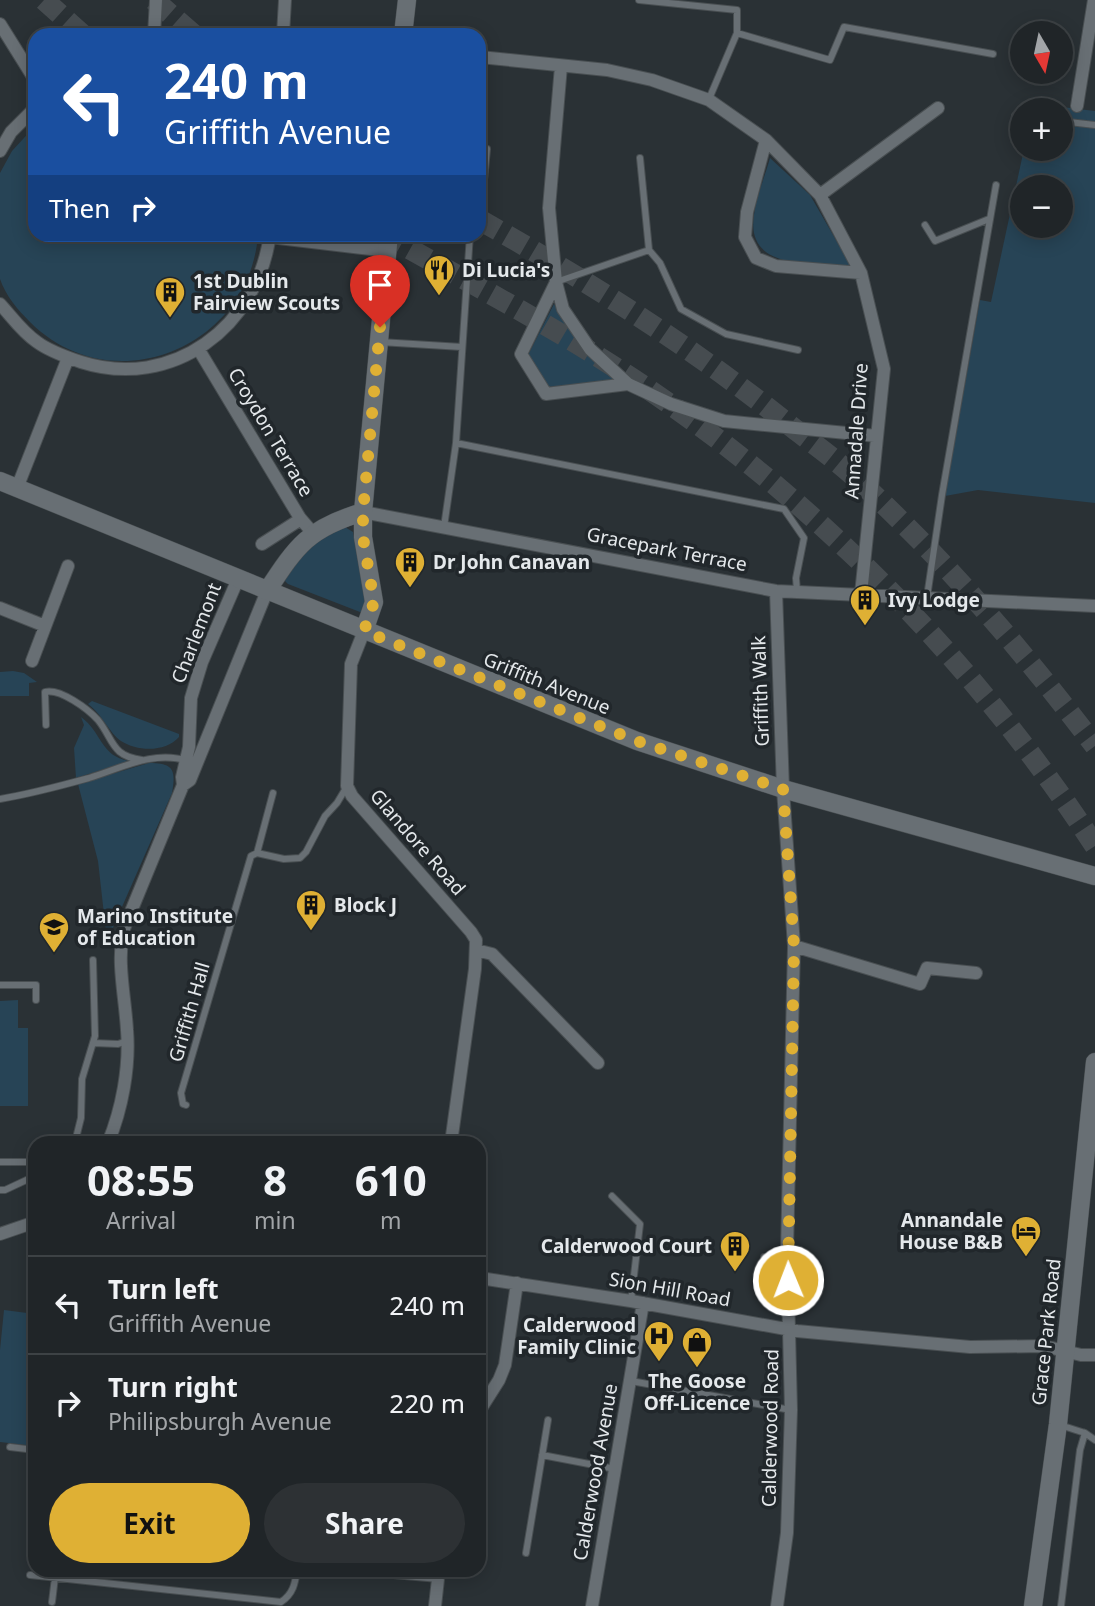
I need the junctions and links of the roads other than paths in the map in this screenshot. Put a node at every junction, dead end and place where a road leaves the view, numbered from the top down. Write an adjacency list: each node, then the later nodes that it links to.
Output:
1 (156, 0): 7 (street)
2 (285, 0): 8 (street)
3 (407, 0): 9 (main road)
4 (639, 0): 10 (lane)
5 (1094, 0): 16 (street)
6 (0, 24): 14 (street)
7 (154, 28)
8 (283, 28)
9 (404, 28)
10 (737, 33): 11 (lane); 15 (lane)
11 (992, 54)
12 (486, 58): 13 (street, Annadale Drive)
13 (561, 66): 15 (street, Annadale Drive); 35 (street)
14 (28, 68)
15 (709, 100): 21 (street, Annadale Drive)
16 (1077, 106)
17 (938, 108): 27 (street)
18 (28, 115): 23 (street)
19 (1073, 122): 20 (lane)
20 (1095, 125)
21 (766, 140): 27 (street, Annadale Drive); 34 (street)
22 (488, 149): 25 (lane)
23 (0, 151)
24 (639, 158): 33 (lane)
25 (486, 167)
26 (996, 185): 28 (lane)
27 (820, 195): 34 (street, Annadale Drive)
28 (989, 219): 29 (lane); 56 (lane)
29 (925, 225)
30 (269, 242): 39 (street)
31 (469, 242): 38 (lane)
32 (388, 243): 37 (main road)
33 (649, 250): 35 (lane); 40 (lane)
34 (862, 273): 43 (street, Annadale Drive)
35 (556, 282): 42 (street); 42 (street)
36 (0, 304): 41 (street)
37 (379, 342): 38 (lane); 46 (main road)
38 (462, 346): 44 (lane)
39 (199, 350): 41 (street); 47 (street, Croydon Terrace)
40 (798, 350)
41 (68, 358): 45 (street)
42 (628, 384): 43 (street)
43 (877, 436): 55 (street, Annadale Drive)
44 (456, 443): 48 (lane); 54 (lane)
45 (8, 484): 51 (main road, Griffith Avenue)
46 (363, 512): 47 (main road, Gracepark Terrace); 48 (street, Gracepark Terrace); 60 (main road)
47 (307, 526): 49 (street); 52 (main road, Gracepark Terrace)
48 (444, 527): 53 (street, Gracepark Terrace)
49 (262, 544)
50 (68, 566): 59 (street)
51 (238, 579): 52 (main road, Griffith Avenue); 64 (street, Charlemont)
52 (267, 591): 60 (main road, Griffith Avenue); 64 (street, Charlemont)
53 (776, 591): 54 (street, Gracepark Terrace); 66 (street, Griffith Walk)
54 (797, 593): 55 (street, Gracepark Terrace)
55 (861, 594): 56 (street, Gracepark Terrace)
56 (927, 599): 57 (street, Gracepark Terrace)
57 (1095, 606)
58 (0, 608): 59 (street)
59 (45, 626): 61 (street)
60 (364, 631): 65 (street, Glandore Road); 66 (main road, Griffith Avenue)
61 (32, 661)
62 (46, 725): 63 (lane)
63 (143, 760): 64 (lane); 68 (lane)
64 (192, 763): 77 (street, Charlemont)
65 (347, 786): 69 (lane); 72 (street, Glandore Road)
66 (783, 789): 70 (main road, Griffith Avenue); 71 (street, Calderwood Road)
67 (273, 793): 69 (lane, Griffith Hall)
68 (0, 799)
69 (257, 853): 81 (lane, Griffith Hall)
70 (1095, 876)
71 (794, 946): 74 (street); 93 (street, Calderwood Road)
72 (476, 950): 80 (street); 84 (street)
73 (93, 961): 78 (lane)
74 (976, 973)
75 (0, 985): 76 (lane)
76 (36, 1000)
77 (127, 1041): 78 (lane); 83 (street, Charlemont)
78 (93, 1043): 82 (lane)
79 (1095, 1062): 98 (main road, Grace Park Road)
80 (598, 1063)
81 (186, 1105)
82 (76, 1136)
83 (110, 1136)
84 (452, 1136)
85 (0, 1162): 86 (lane)
86 (28, 1162)
87 (28, 1178): 88 (lane)
88 (0, 1189)
89 (612, 1196): 96 (lane)
90 (28, 1224): 91 (street)
91 (0, 1234)
92 (764, 1257): 93 (lane)
93 (787, 1260): 97 (street, Calderwood Road)
94 (486, 1279): 95 (street, Sion Hill Road)
95 (517, 1283): 96 (street, Sion Hill Road); 101 (street)
96 (637, 1302): 97 (street, Sion Hill Road); 100 (street, Calderwood Avenue)
97 (790, 1329): 98 (street, Sion Hill Road); 102 (street, Calderwood Road)
98 (1064, 1349): 99 (street, Sion Hill Road); 104 (main road, Grace Park Road)
99 (1095, 1355)
100 (630, 1380): 102 (lane); 111 (street, Calderwood Avenue)
101 (486, 1401)
102 (791, 1410): 121 (street, Calderwood Road)
103 (548, 1420): 110 (lane)
104 (1058, 1424): 106 (lane); 122 (main road, Grace Park Road)
105 (1095, 1430): 106 (lane)
106 (1085, 1433): 107 (lane); 123 (lane)
107 (1095, 1440)
108 (10, 1447): 109 (lane)
109 (28, 1449)
110 (542, 1455): 111 (lane); 112 (lane)
111 (615, 1469): 120 (street, Calderwood Avenue)
112 (526, 1553)
113 (55, 1577): 116 (lane); 117 (lane)
114 (296, 1577): 116 (lane)
115 (439, 1577): 119 (street)
116 (288, 1597): 118 (lane)
117 (51, 1602)
118 (288, 1606)
119 (435, 1606)
120 (592, 1606)
121 (777, 1606)
122 (1032, 1606)
123 (1061, 1606)

